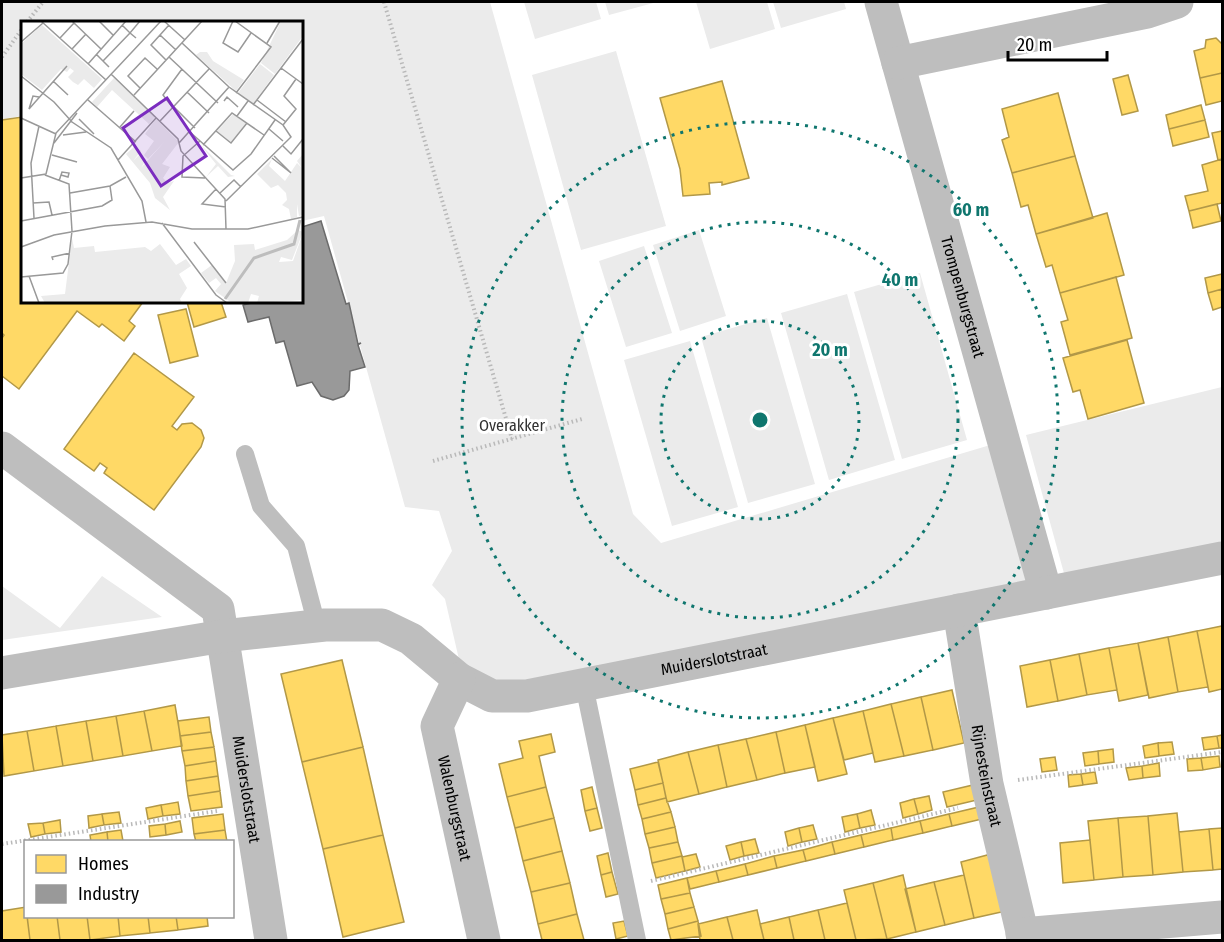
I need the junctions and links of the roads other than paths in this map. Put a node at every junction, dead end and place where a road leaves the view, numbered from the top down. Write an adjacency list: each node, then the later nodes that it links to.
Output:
1 (881, 2): 3 (street, Trompenburgstraat)
2 (1177, 2): 3 (street)
3 (898, 63): 7 (street, Trompenburgstraat)
4 (2, 448): 10 (street, Muiderslotstraat)
5 (245, 454): 9 (lane)
6 (1222, 558): 7 (street, Muiderslotstraat)
7 (1046, 593): 8 (street, Muiderslotstraat)
8 (959, 610): 13 (street, Muiderslotstraat); 15 (street, Rijnesteinstraat)
9 (317, 626): 10 (street, Muiderslotstraat); 12 (street, Muiderslotstraat)
10 (223, 636): 11 (street, Muiderslotstraat); 16 (street, Muiderslotstraat)
11 (2, 673)
12 (459, 679): 13 (street, Muiderslotstraat); 17 (street, Walenburgstraat)
13 (584, 685): 18 (lane)
14 (1222, 917): 15 (street)
15 (1023, 937)
16 (271, 940)
17 (484, 940)
18 (636, 940)

